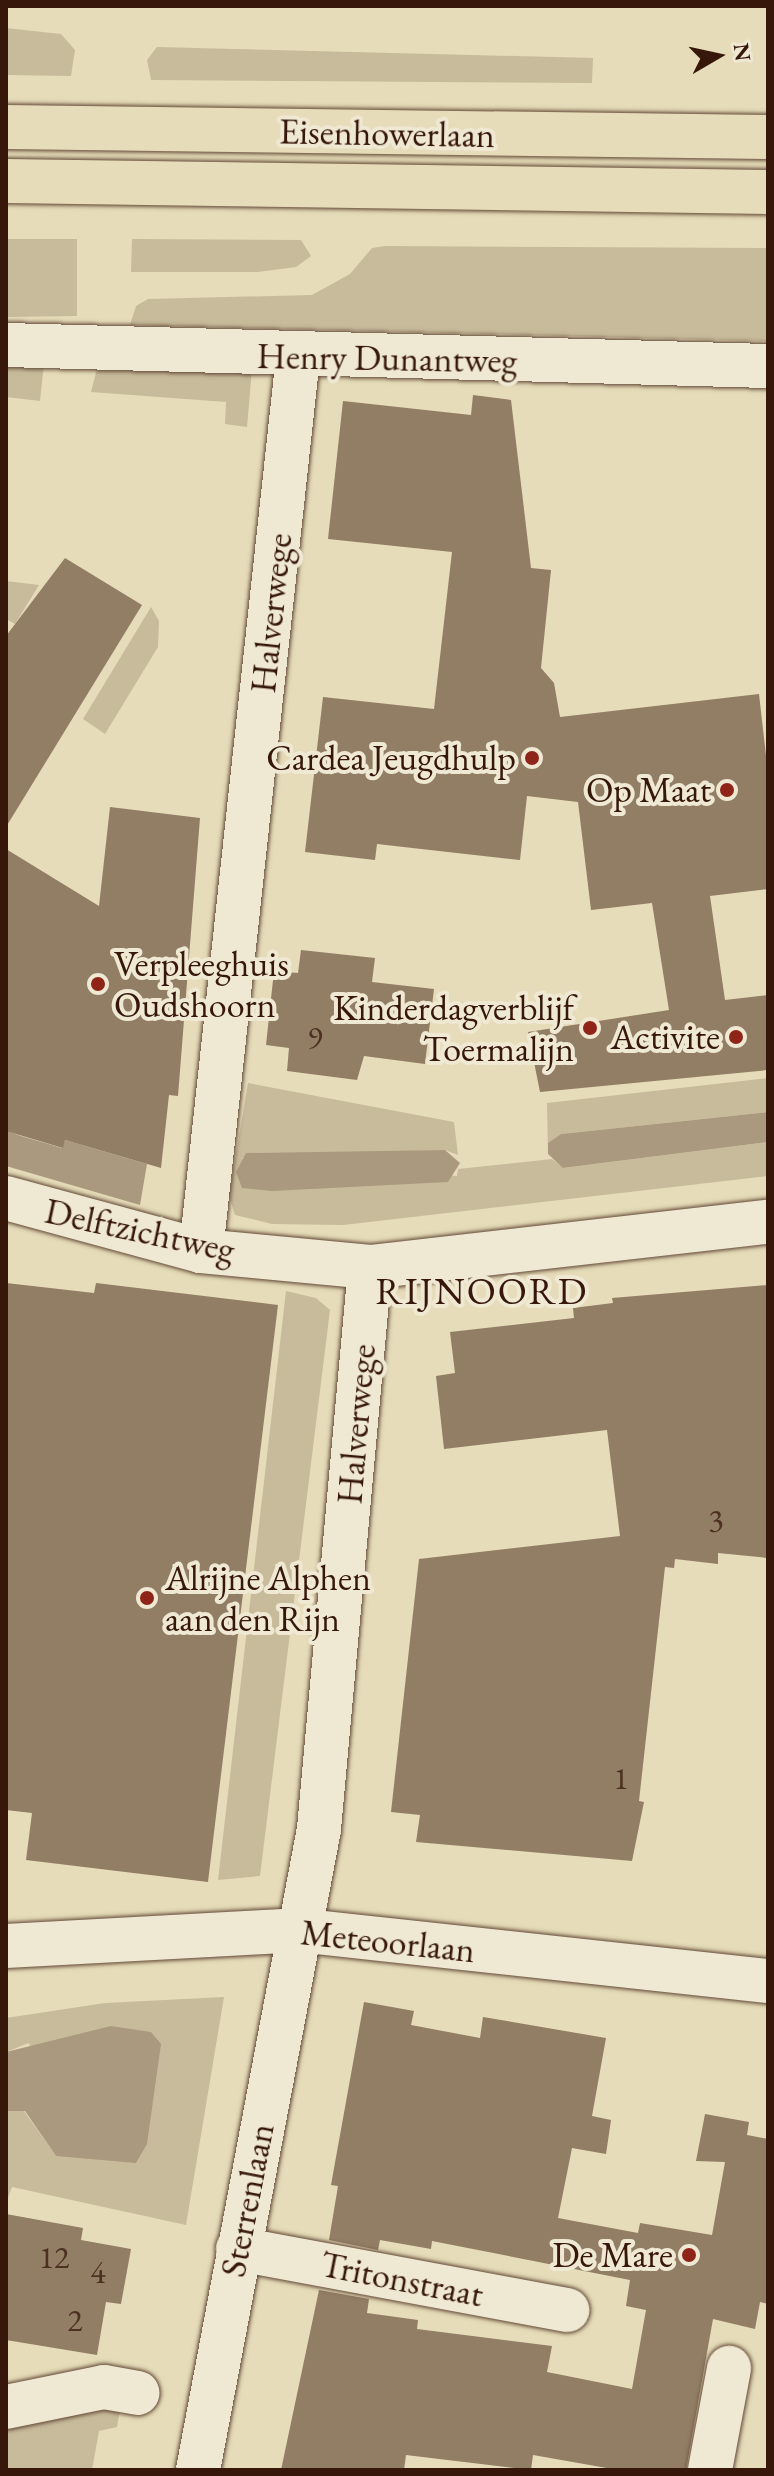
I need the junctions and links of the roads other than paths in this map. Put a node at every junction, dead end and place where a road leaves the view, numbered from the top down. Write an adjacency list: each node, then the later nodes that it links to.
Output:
1 (6, 127): 2 (main road, Eisenhowerlaan)
2 (768, 137)
3 (6, 181): 4 (main road, Eisenhowerlaan)
4 (768, 192)
5 (6, 345): 6 (street, Henry Dunantweg)
6 (298, 357): 7 (street, Henry Dunantweg); 10 (street, Halverwege)
7 (768, 366)
8 (6, 1198): 10 (street, Delftzichtweg)
9 (768, 1222): 11 (street)
10 (201, 1251): 11 (street, Delftzichtweg)
11 (370, 1267): 12 (street, Halverwege)
12 (297, 1930): 13 (street, Meteoorlaan); 14 (street, Meteoorlaan); 15 (street, Sterrenlaan)
13 (6, 1946)
14 (768, 1981)
15 (238, 2249): 16 (street, Tritonstraat); 20 (street, Sterrenlaan)
16 (567, 2310)
17 (729, 2368): 21 (street)
18 (137, 2393): 19 (street)
19 (6, 2407)
20 (198, 2470)
21 (710, 2470)

